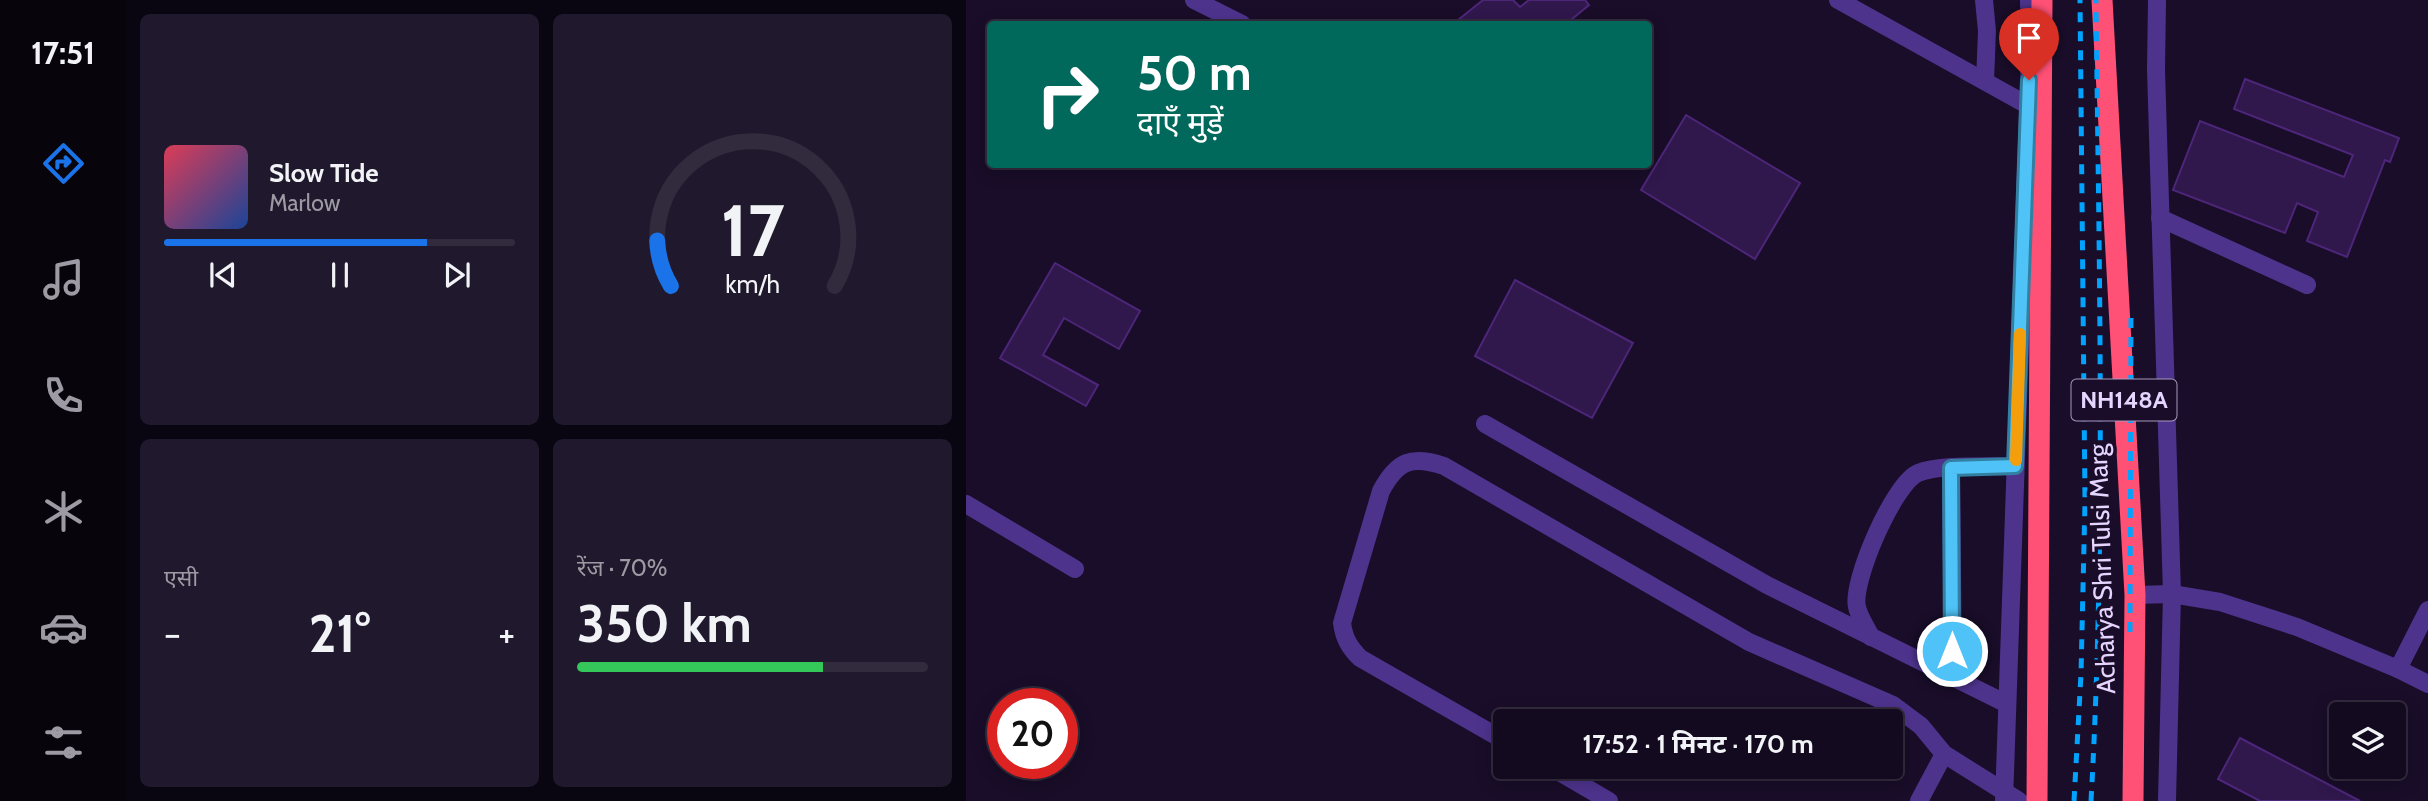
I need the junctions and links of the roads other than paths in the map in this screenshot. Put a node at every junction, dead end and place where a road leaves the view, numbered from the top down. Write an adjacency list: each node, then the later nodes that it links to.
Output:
1 (1194, 0): 8 (street)
2 (1838, 0): 9 (street)
3 (1984, 0): 9 (street)
4 (2029, 0): 10 (street)
5 (2042, 0): 34 (highway, NH148A)
6 (2102, 0): 19 (highway, Acharya Shri Tulsi Marg / NH148A)
7 (2157, 0): 11 (street)
8 (1236, 21)
9 (1984, 81): 10 (street)
10 (2028, 106): 14 (street)
11 (2160, 218): 12 (street); 18 (street)
12 (2307, 285)
13 (1485, 424): 21 (street)
14 (2015, 466): 15 (street); 25 (street)
15 (1951, 468): 21 (street); 23 (street)
16 (966, 504): 17 (street)
17 (1075, 569)
18 (2172, 594): 19 (street); 22 (street); 36 (street)
19 (2135, 595): 35 (highway, Acharya Shri Tulsi Marg / NH148A)
20 (2428, 610): 22 (street)
21 (1871, 637): 23 (street)
22 (2398, 669): 24 (street)
23 (1953, 677): 25 (street)
24 (2428, 684)
25 (2007, 704): 31 (street)
26 (1898, 709): 28 (street)
27 (1903, 713): 29 (street)
28 (1493, 734)
29 (1944, 754): 31 (street); 33 (street)
30 (1571, 779): 32 (street)
31 (2009, 799)
32 (1609, 801)
33 (1919, 801)
34 (2037, 801)
35 (2133, 801)
36 (2167, 801)

